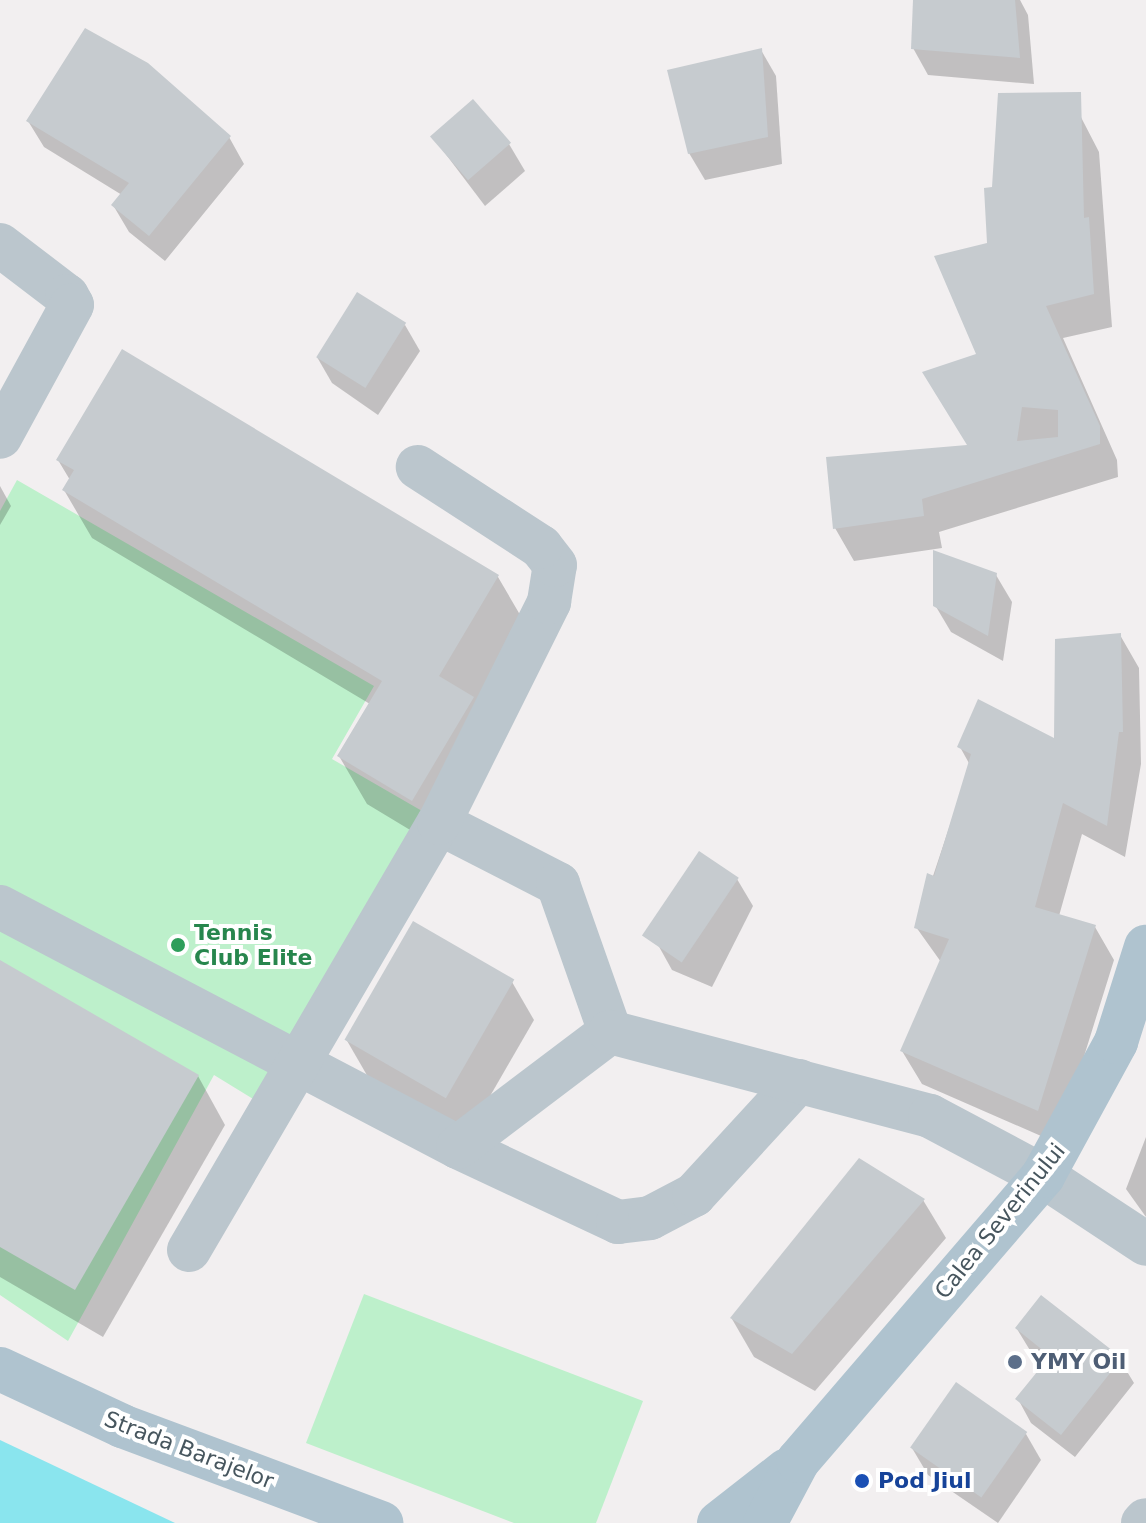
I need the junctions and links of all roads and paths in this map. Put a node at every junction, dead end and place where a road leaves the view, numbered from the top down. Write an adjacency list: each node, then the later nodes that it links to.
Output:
1 (0, 245): 2 (street)
2 (0, 437)
3 (418, 467): 4 (street)
4 (439, 823): 7 (street); 8 (street)
5 (0, 907): 8 (street)
6 (1146, 947): 11 (main road, Calea Severinului)
7 (610, 1032): 9 (street); 10 (street)
8 (300, 1064): 10 (street); 13 (street)
9 (799, 1081): 10 (street); 11 (street)
10 (458, 1147)
11 (1043, 1176): 12 (street); 15 (main road, Calea Severinului)
12 (1146, 1244)
13 (189, 1250)
14 (0, 1369): 16 (main road, Strada Barajelor)
15 (798, 1461): 17 (main road); 18 (main road)
16 (381, 1523)
17 (719, 1523)
18 (765, 1523)

